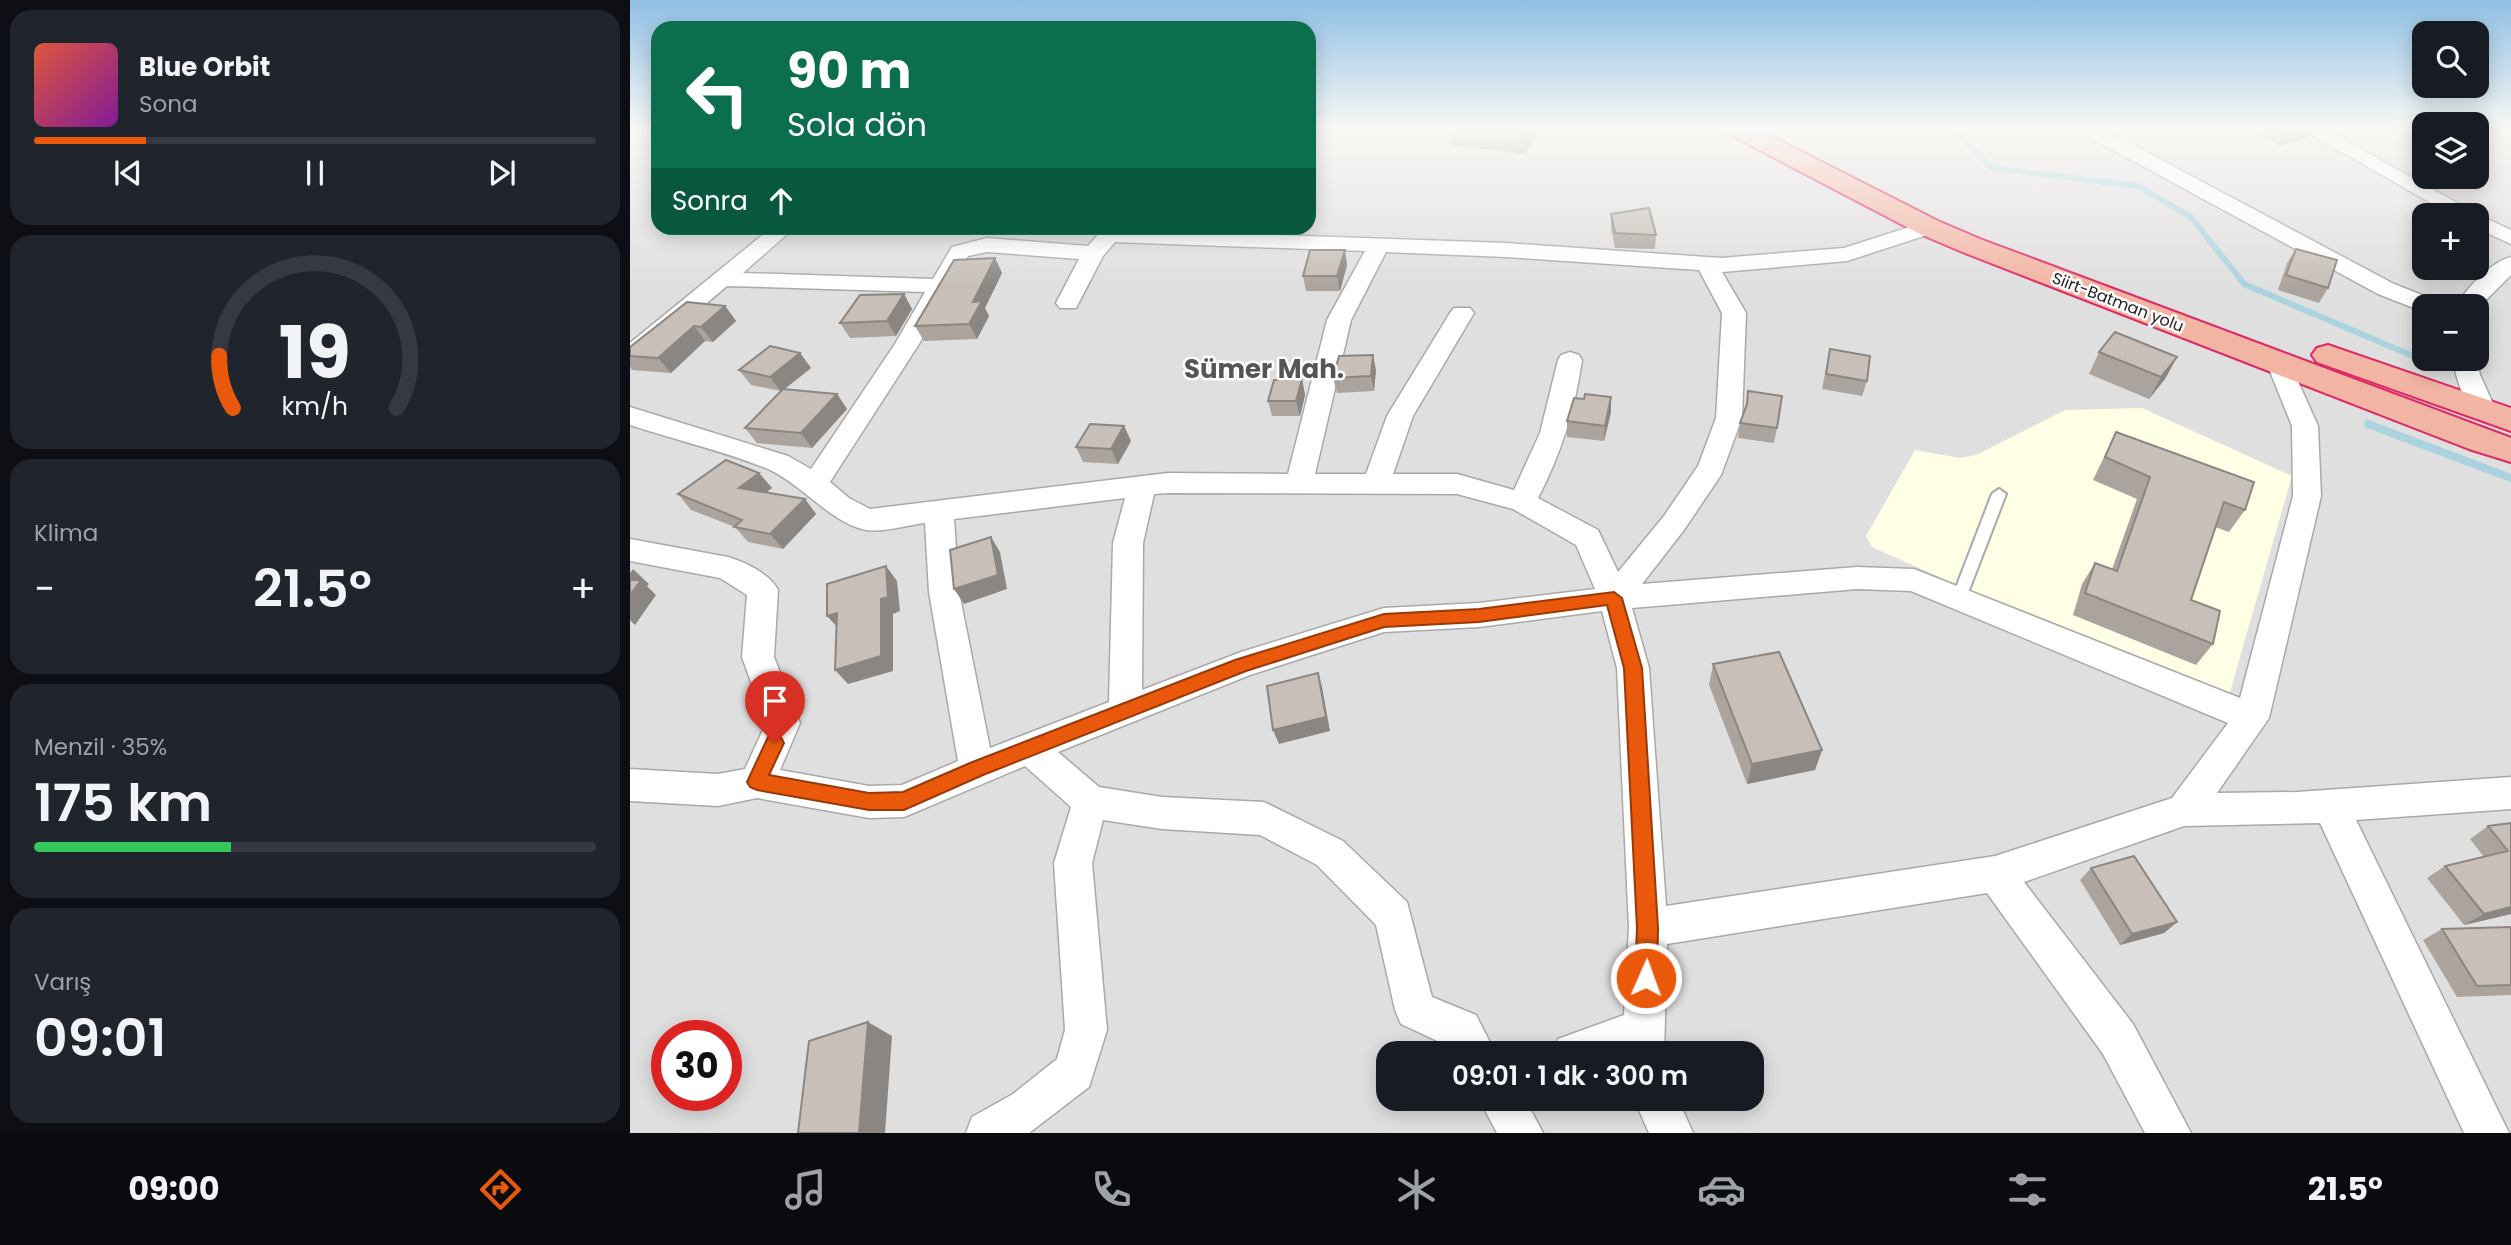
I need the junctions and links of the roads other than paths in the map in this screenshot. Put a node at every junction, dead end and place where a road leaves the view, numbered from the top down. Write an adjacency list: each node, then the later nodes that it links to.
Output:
1 (1839, 181): 6 (highway, Siirt-Batman yolu)
2 (1892, 181): 26 (highway, Siirt-Batman yolu)
3 (2185, 181): 19 (street)
4 (2405, 181): 5 (street)
5 (2445, 203)
6 (1928, 227): 14 (street); 24 (highway, Siirt-Batman yolu)
7 (2489, 227): 11 (street)
8 (774, 235): 16 (street)
9 (1109, 235): 13 (street)
10 (1189, 235): 12 (street)
11 (2511, 238)
12 (1378, 245): 14 (street); 30 (street)
13 (1093, 253): 17 (street); 20 (street)
14 (1707, 264): 38 (street)
15 (2511, 264): 18 (street)
16 (721, 279): 17 (street); 22 (street)
17 (941, 286): 31 (street)
18 (2478, 294)
19 (2412, 299)
20 (1068, 303)
21 (1462, 313): 32 (street)
22 (630, 355)
23 (1570, 360): 35 (street)
24 (2279, 364): 29 (highway, Siirt-Batman yolu); 41 (street)
25 (2467, 371): 26 (street)
26 (2483, 410): 28 (highway, Siirt-Batman yolu)
27 (630, 416): 31 (street)
28 (2511, 420)
29 (2511, 450)
30 (1299, 483): 32 (street); 33 (street)
31 (815, 484): 36 (street)
32 (1376, 484): 35 (street)
33 (1142, 486): 36 (street); 40 (street)
34 (1999, 494): 39 (lane)
35 (1522, 502): 38 (street)
36 (939, 510): 43 (street)
37 (630, 550): 44 (street)
38 (1614, 598): 39 (street); 40 (street); 51 (street)
39 (1959, 598): 41 (street)
40 (1125, 710): 42 (street)
41 (2252, 718): 49 (street)
42 (1029, 748): 43 (street); 47 (street)
43 (977, 769): 44 (street)
44 (757, 782): 45 (street)
45 (630, 785)
46 (2511, 793): 48 (street)
47 (1090, 802): 52 (street); 56 (street)
48 (2330, 805): 49 (street); 60 (street)
49 (2184, 810): 50 (street)
50 (1995, 874): 51 (street); 59 (street)
51 (1648, 928): 53 (street)
52 (1467, 1041)
53 (1644, 1041)
54 (1509, 1111): 57 (street)
55 (1661, 1111): 58 (street)
56 (988, 1133)
57 (1521, 1133)
58 (1671, 1133)
59 (2169, 1133)
60 (2487, 1133)

